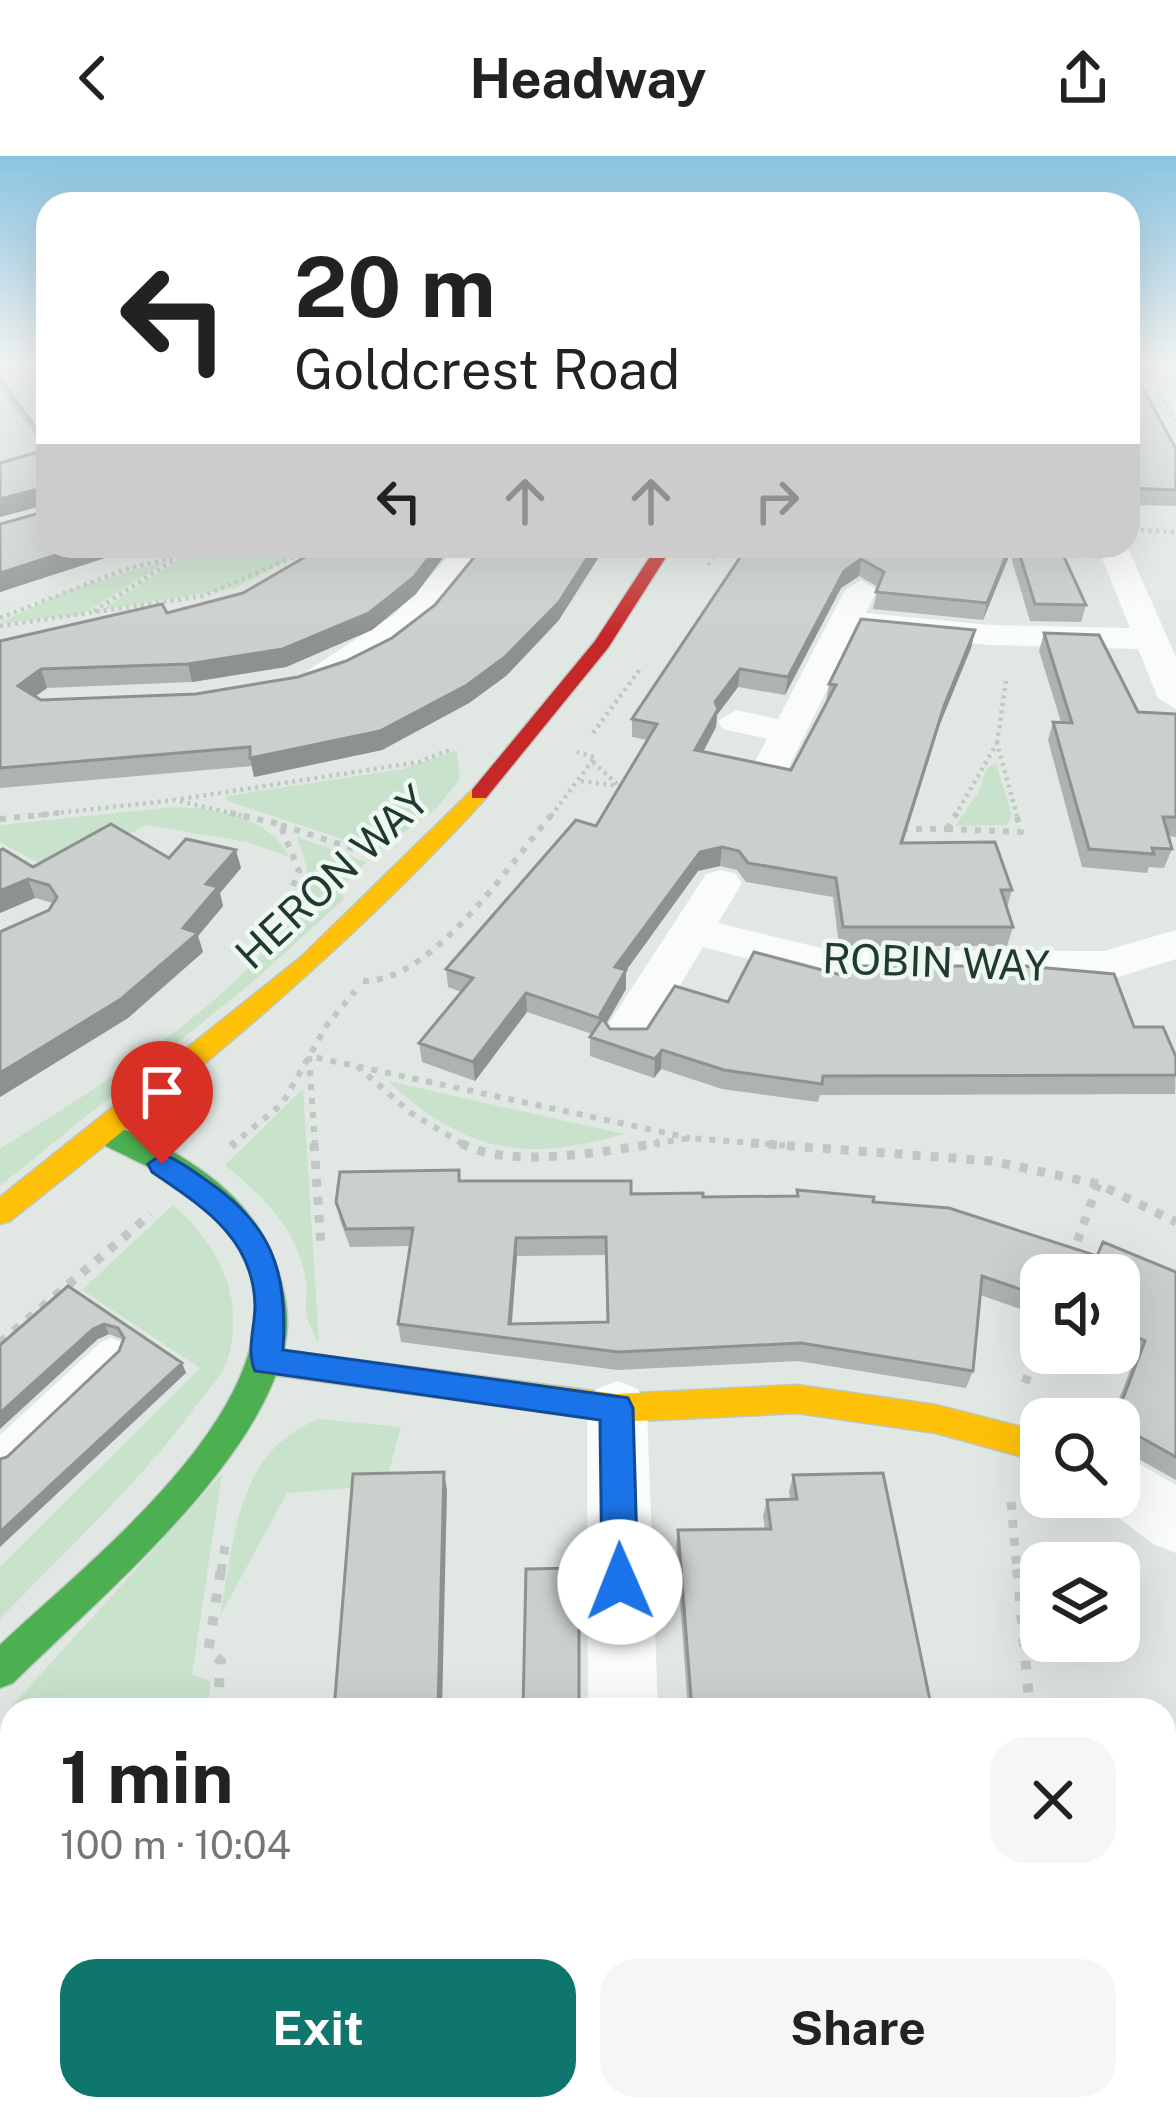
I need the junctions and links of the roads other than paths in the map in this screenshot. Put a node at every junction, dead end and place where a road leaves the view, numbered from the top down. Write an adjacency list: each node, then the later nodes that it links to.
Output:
1 (465, 558): 5 (street)
2 (657, 558): 12 (street, HERON WAY)
3 (1117, 558): 4 (street)
4 (1152, 639): 6 (street); 7 (street)
5 (288, 686)
6 (1176, 698)
7 (736, 721)
8 (721, 883): 9 (street)
9 (695, 931): 10 (street, ROBIN WAY); 11 (street)
10 (1176, 944)
11 (628, 1033)
12 (104, 1133): 13 (street, HERON WAY); 15 (street)
13 (0, 1213)
14 (111, 1350): 18 (lane)
15 (266, 1361): 16 (street); 21 (street)
16 (616, 1408): 17 (street); 22 (street)
17 (1020, 1441)
18 (0, 1454)
19 (1140, 1496): 20 (street)
20 (1176, 1523)
21 (0, 1670)
22 (623, 1698)

